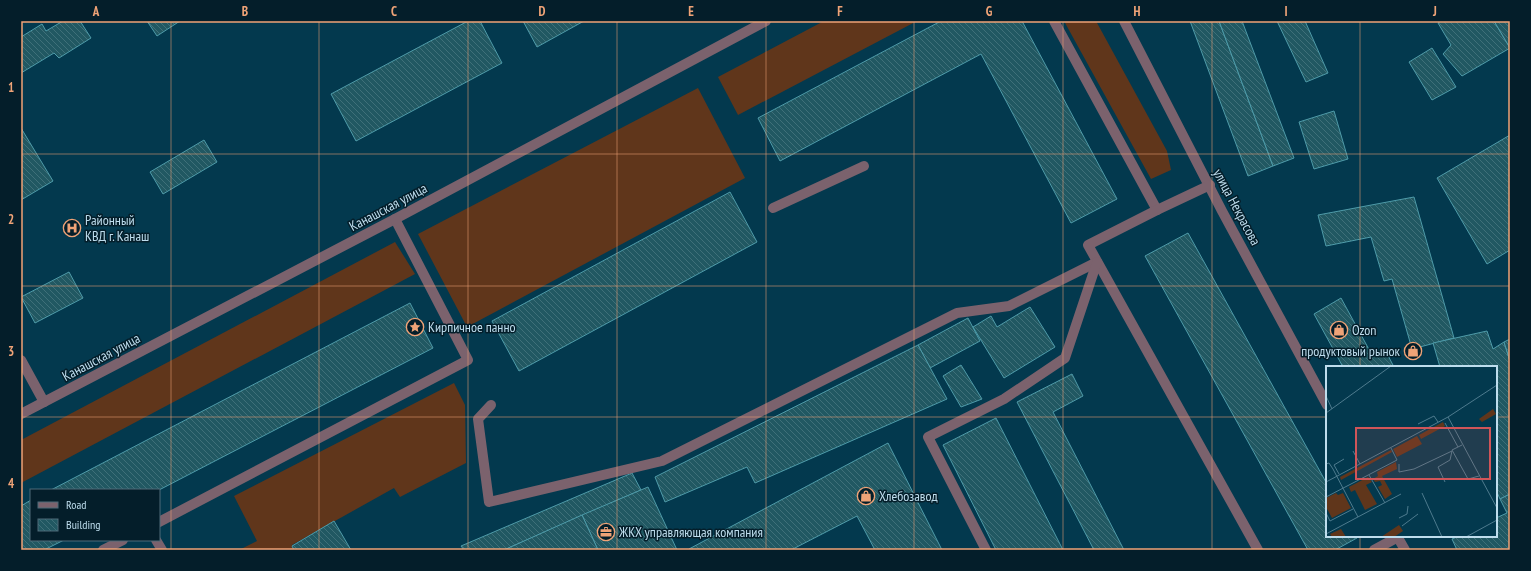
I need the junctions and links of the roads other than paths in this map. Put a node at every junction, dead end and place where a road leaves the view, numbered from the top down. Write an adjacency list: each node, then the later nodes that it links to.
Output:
1 (766, 21): 8 (street, Канашская улица)
2 (1054, 21): 7 (street)
3 (1124, 21): 5 (street, улица Некрасова)
4 (864, 166): 6 (street)
5 (1210, 186): 7 (street); 12 (street, улица Некрасова)
6 (773, 208)
7 (1157, 210): 9 (street)
8 (395, 219): 11 (street, Канашская улица); 15 (street)
9 (1097, 262): 13 (street); 22 (street); 23 (street)
10 (21, 360): 11 (street)
11 (44, 402): 14 (street, Канашская улица)
12 (1326, 403)
13 (491, 405)
14 (21, 414)
15 (160, 521)
16 (1396, 537): 24 (street)
17 (1398, 537): 25 (street)
18 (121, 541): 20 (street)
19 (157, 541): 21 (street)
20 (103, 550)
21 (162, 550)
22 (986, 550)
23 (1258, 550)
24 (1374, 550)
25 (1405, 550)

